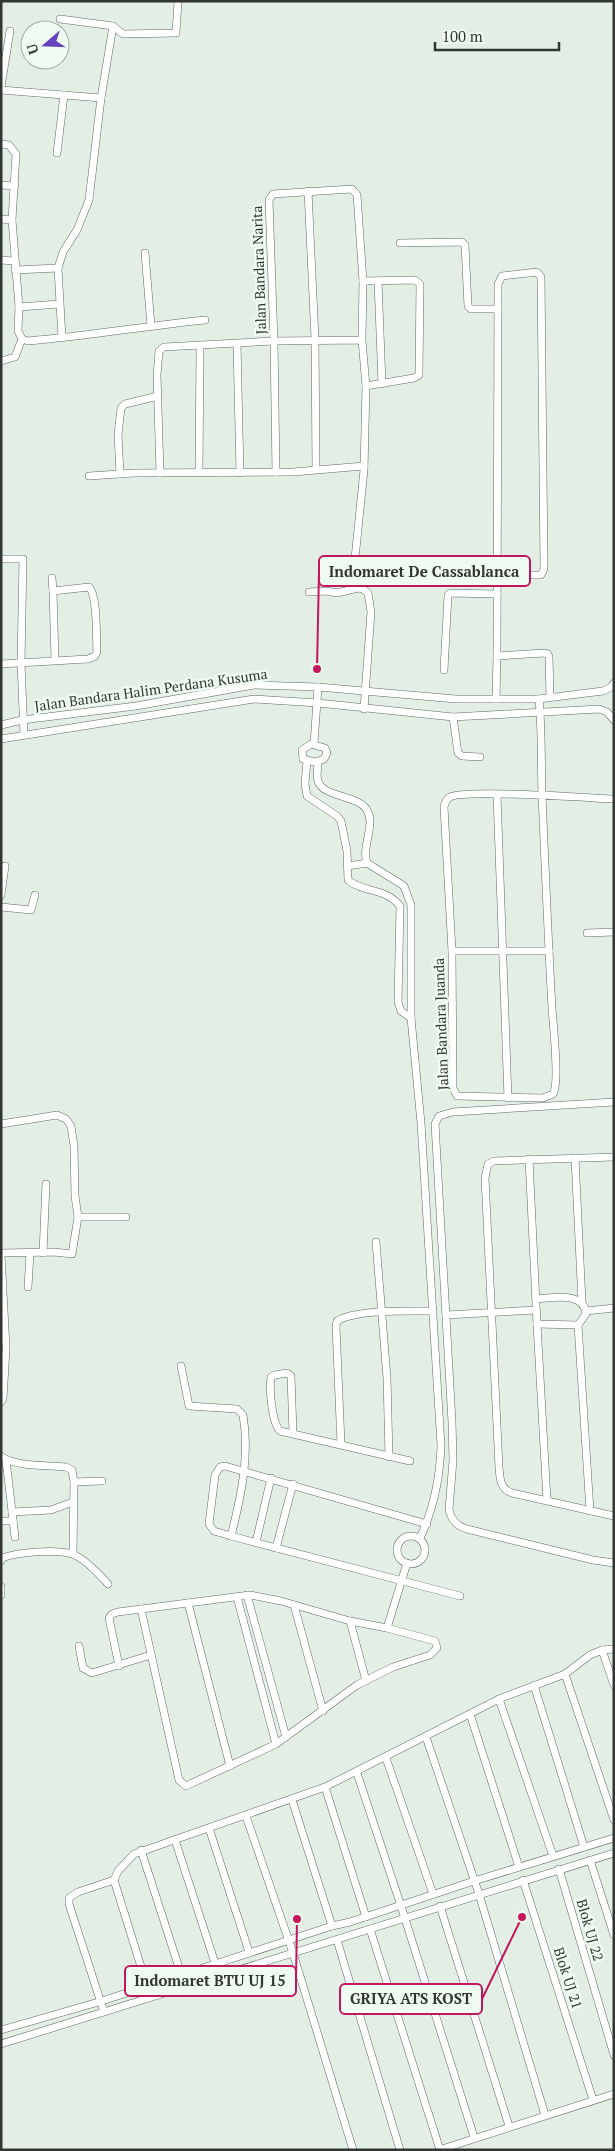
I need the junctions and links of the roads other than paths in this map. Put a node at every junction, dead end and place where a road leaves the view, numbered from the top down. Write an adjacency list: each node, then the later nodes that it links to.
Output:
1 (178, 1): 3 (street)
2 (70, 21): 3 (street)
3 (113, 26): 7 (street)
4 (10, 31): 5 (street)
5 (1, 88): 6 (street)
6 (64, 95): 7 (street); 9 (street)
7 (102, 98): 19 (street)
8 (1, 144): 11 (street)
9 (57, 154)
10 (1, 184): 11 (street)
11 (14, 186): 14 (street)
12 (308, 191): 21 (street, Jalan Bandara Narita); 30 (street); 32 (street, Jalan Bandara Narita)
13 (1, 219): 14 (street)
14 (12, 220): 18 (street)
15 (400, 243): 25 (street)
16 (146, 253): 27 (street)
17 (1, 260): 18 (street)
18 (14, 261): 20 (street)
19 (58, 268): 20 (street); 23 (street)
20 (15, 270): 24 (street)
21 (362, 281): 22 (street); 31 (street, Jalan Bandara Narita)
22 (378, 281): 36 (street); 36 (street)
23 (58, 304): 24 (street); 28 (street)
24 (18, 307): 29 (street)
25 (498, 309): 48 (street); 48 (street)
26 (206, 320): 27 (street)
27 (151, 326): 28 (street)
28 (62, 338): 29 (street)
29 (22, 339): 35 (street)
30 (315, 339): 31 (street, Jalan Bandara Narita); 32 (street, Jalan Bandara Narita); 40 (street)
31 (362, 340): 37 (street, Jalan Bandara Narita)
32 (274, 341): 33 (street); 42 (street)
33 (237, 344): 34 (street); 44 (street)
34 (200, 346): 38 (street); 41 (street)
35 (1, 361)
36 (382, 384): 37 (street)
37 (366, 386): 39 (street, Jalan Bandara Narita)
38 (158, 396): 43 (street); 45 (street)
39 (364, 468): 40 (street); 50 (street, Jalan Bandara Narita)
40 (316, 469): 42 (street)
41 (199, 472): 43 (street); 44 (street)
42 (276, 472): 44 (street)
43 (160, 473): 45 (street)
44 (240, 473)
45 (120, 474): 46 (street)
46 (89, 476)
47 (1, 559): 56 (street)
48 (497, 575): 53 (street)
49 (52, 578): 51 (street)
50 (352, 588): 52 (street); 61 (street)
51 (54, 591): 55 (street); 55 (street)
52 (309, 592)
53 (497, 594): 54 (street); 58 (street)
54 (497, 656): 62 (street); 63 (street)
55 (56, 660): 56 (street)
56 (21, 663): 57 (street); 69 (street)
57 (1, 664)
58 (444, 670)
59 (614, 683): 62 (street, Jalan Bandara Halim Perdana Kusuma)
60 (318, 687): 61 (street, Jalan Bandara Halim Perdana Kusuma); 65 (street); 69 (street, Jalan Bandara Halim Perdana Kusuma)
61 (364, 692): 63 (street, Jalan Bandara Halim Perdana Kusuma); 66 (street)
62 (550, 697): 64 (street, Jalan Bandara Halim Perdana Kusuma)
63 (496, 699): 64 (street, Jalan Bandara Halim Perdana Kusuma)
64 (539, 699): 67 (street, Jalan Bandara Juanda)
65 (318, 707): 66 (street, Jalan Bandara Halim Perdana Kusuma); 72 (street, Jalan Bandara Halim Perdana Kusuma); 74 (street)
66 (364, 709): 68 (street, Jalan Bandara Halim Perdana Kusuma)
67 (540, 713): 68 (street, Jalan Bandara Halim Perdana Kusuma); 70 (street, Jalan Bandara Halim Perdana Kusuma); 79 (street, Jalan Bandara Juanda)
68 (453, 717): 75 (street)
69 (22, 720): 71 (street, Jalan Bandara Halim Perdana Kusuma); 72 (street)
70 (614, 720)
71 (1, 725)
72 (24, 735): 73 (street, Jalan Bandara Halim Perdana Kusuma)
73 (1, 739)
74 (314, 744): 76 (street); 77 (street)
75 (480, 757)
76 (306, 761): 77 (street); 83 (street)
77 (318, 762): 81 (street)
78 (497, 795): 79 (street, Jalan Bandara Juanda); 91 (street, Jalan Bandara Juanda); 92 (street)
79 (542, 795): 80 (street, Jalan Bandara Juanda); 93 (street, Jalan Bandara Juanda)
80 (614, 799)
81 (367, 863): 83 (street); 86 (street)
82 (5, 866): 84 (street)
83 (348, 866): 87 (street)
84 (1, 895)
85 (35, 895): 88 (street)
86 (411, 905): 87 (street); 94 (street)
87 (400, 906): 94 (street)
88 (1, 907)
89 (614, 932): 90 (street)
90 (587, 933)
91 (452, 951): 92 (street); 95 (street, Jalan Bandara Juanda)
92 (503, 951): 93 (street); 95 (street)
93 (548, 951): 95 (street, Jalan Bandara Juanda)
94 (411, 1018): 113 (street)
95 (508, 1098)
96 (614, 1102): 117 (street)
97 (1, 1124): 102 (street)
98 (614, 1157): 99 (street)
99 (575, 1158): 100 (street); 110 (street)
100 (529, 1159): 109 (street); 116 (street)
101 (46, 1184): 105 (street)
102 (78, 1217): 103 (street); 105 (street)
103 (126, 1217)
104 (376, 1242): 115 (street)
105 (43, 1252): 106 (street)
106 (30, 1253): 107 (street); 108 (street)
107 (1, 1254): 121 (street)
108 (28, 1287)
109 (536, 1299): 110 (street); 112 (street)
110 (582, 1302): 114 (street)
111 (614, 1308): 114 (street)
112 (536, 1310): 116 (street); 118 (street)
113 (433, 1311): 115 (street); 141 (street)
114 (586, 1311): 119 (street)
115 (381, 1312): 123 (street); 124 (street)
116 (491, 1313): 117 (street); 134 (street)
117 (446, 1314): 150 (street)
118 (537, 1324): 119 (street); 134 (street)
119 (578, 1325): 136 (street)
120 (181, 1366): 127 (street)
121 (1, 1402)
122 (293, 1433): 122 (street); 123 (street)
123 (341, 1444): 124 (street)
124 (389, 1457): 126 (street)
125 (4, 1458): 130 (street); 133 (street)
126 (410, 1461)
127 (244, 1470): 128 (street); 142 (street); 142 (street)
128 (272, 1478): 131 (street); 145 (street)
129 (102, 1481): 130 (street)
130 (74, 1482): 135 (street)
131 (293, 1484): 141 (street); 146 (street)
132 (1, 1495): 133 (street)
133 (10, 1495): 137 (street)
134 (547, 1500): 136 (street)
135 (73, 1502): 137 (street); 147 (street)
136 (590, 1511): 138 (street)
137 (12, 1512): 140 (street)
138 (614, 1516)
139 (1, 1521): 140 (street)
140 (13, 1521): 143 (street)
141 (427, 1524): 144 (street)
142 (232, 1536): 145 (street)
143 (15, 1537)
144 (420, 1538): 149 (street); 149 (street)
145 (256, 1542): 146 (street)
146 (276, 1548): 151 (street)
147 (73, 1554): 148 (street); 152 (street)
148 (1, 1561)
149 (407, 1563): 151 (street)
150 (614, 1563)
151 (400, 1582): 156 (street); 162 (street)
152 (108, 1584)
153 (1, 1587): 154 (street)
154 (1, 1595)
155 (247, 1595): 157 (street); 159 (street); 168 (street)
156 (460, 1596)
157 (237, 1597): 158 (street); 169 (street)
158 (188, 1603): 160 (street); 181 (street)
159 (294, 1605): 161 (street); 175 (street)
160 (141, 1609): 166 (street); 167 (street)
161 (350, 1621): 162 (street); 171 (street)
162 (387, 1628): 171 (street)
163 (79, 1646): 167 (street)
164 (614, 1649): 165 (street)
165 (602, 1650): 170 (street); 172 (street)
166 (152, 1655): 167 (street); 181 (street)
167 (119, 1666)
168 (267, 1670): 169 (street); 177 (street)
169 (258, 1672): 179 (street)
170 (565, 1674): 173 (street); 186 (street)
171 (366, 1681): 175 (street)
172 (614, 1685)
173 (534, 1686): 174 (street); 190 (street)
174 (499, 1699): 176 (street); 193 (street)
175 (323, 1711): 177 (street)
176 (470, 1714): 178 (street); 196 (street)
177 (286, 1737): 179 (street)
178 (426, 1737): 180 (street); 201 (street)
179 (276, 1744): 181 (street)
180 (386, 1758): 182 (street); 202 (street)
181 (230, 1766)
182 (356, 1772): 183 (street); 204 (street)
183 (326, 1787): 184 (street); 206 (street)
184 (292, 1800): 185 (street); 209 (street)
185 (246, 1816): 187 (street); 213 (street)
186 (614, 1820)
187 (209, 1828): 189 (street); 215 (street)
188 (614, 1838): 190 (street)
189 (175, 1840): 191 (street); 217 (street)
190 (584, 1847): 193 (street)
191 (142, 1850): 199 (street); 218 (street)
192 (614, 1853): 194 (street)
193 (553, 1856): 195 (street)
194 (590, 1860): 197 (street); 212 (street)
195 (537, 1862): 196 (street); 198 (street)
196 (519, 1867): 201 (street)
197 (559, 1869): 198 (street); 226 (street, Blok UJ 22)
198 (541, 1874): 200 (street)
199 (114, 1880): 220 (street); 222 (street)
200 (523, 1880): 203 (street); 228 (street, Blok UJ 21)
201 (474, 1881): 202 (street); 203 (street)
202 (433, 1894): 204 (street)
203 (479, 1894): 205 (street); 229 (street)
204 (401, 1906): 206 (street); 207 (street)
205 (440, 1906): 207 (street); 230 (street)
206 (366, 1917): 208 (street)
207 (404, 1917): 210 (street); 231 (street)
208 (350, 1922): 209 (street); 211 (street)
209 (332, 1926): 213 (street)
210 (370, 1929): 211 (street); 234 (street)
211 (354, 1934): 214 (street)
212 (614, 1935)
213 (288, 1939): 215 (street); 216 (street)
214 (336, 1940): 216 (street); 233 (street)
215 (249, 1952): 217 (street)
216 (293, 1953): 221 (street); 232 (street)
217 (215, 1962): 218 (street)
218 (182, 1974): 219 (street)
219 (161, 1981): 220 (street); 221 (street)
220 (147, 1986): 222 (street)
221 (164, 1994): 223 (street)
222 (102, 2001): 223 (street); 224 (street)
223 (104, 2012): 225 (street)
224 (1, 2030)
225 (1, 2044)
226 (614, 2055)
227 (614, 2094): 228 (street)
228 (593, 2100): 229 (street)
229 (546, 2115): 230 (street)
230 (509, 2126): 231 (street)
231 (474, 2137): 234 (street)
232 (353, 2150)
233 (400, 2150)
234 (440, 2150)

